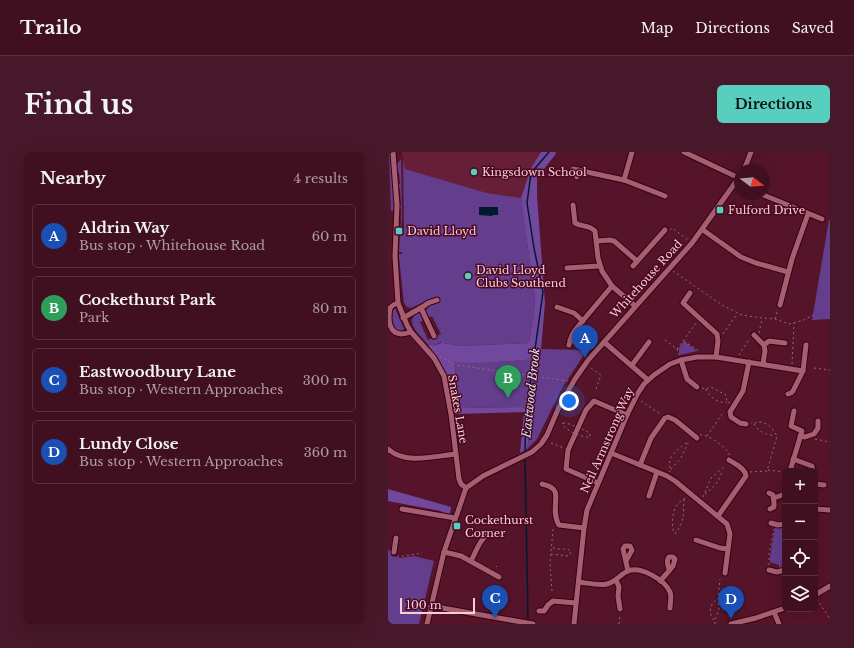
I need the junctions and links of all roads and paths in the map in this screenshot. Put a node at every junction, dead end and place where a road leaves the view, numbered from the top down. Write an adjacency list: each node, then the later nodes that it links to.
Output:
1 (393, 152): 32 (street, Snakes Lane)
2 (632, 152): 10 (street)
3 (684, 152): 8 (street)
4 (751, 152): 5 (street)
5 (746, 164)
6 (572, 169): 7 (street)
7 (578, 170): 9 (street); 10 (street)
8 (734, 174)
9 (577, 176)
10 (624, 180): 12 (street)
11 (734, 189): 18 (street, Whitehouse Road)
12 (662, 196)
13 (770, 198): 15 (street)
14 (575, 208): 19 (street)
15 (808, 214): 16 (street); 28 (street)
16 (822, 219)
17 (665, 230): 20 (path); 22 (street)
18 (703, 230): 20 (street, Whitehouse Road); 28 (street)
19 (597, 241): 22 (street); 23 (street)
20 (692, 243): 27 (street, Whitehouse Road)
21 (576, 261): 26 (street)
22 (637, 261): 24 (street)
23 (599, 266): 26 (street); 29 (street)
24 (633, 266)
25 (567, 268): 26 (street)
26 (577, 268)
27 (670, 268): 34 (street, Whitehouse Road); 37 (path)
28 (788, 272): 33 (street)
29 (612, 286): 34 (street); 43 (street)
30 (690, 293): 40 (street)
31 (436, 301): 35 (street)
32 (398, 303): 39 (street, Snakes Lane); 45 (street)
33 (780, 305): 42 (path)
34 (635, 306): 52 (street, Whitehouse Road)
35 (422, 307): 39 (street); 47 (street)
36 (557, 307): 43 (street)
37 (738, 313): 41 (path); 48 (path)
38 (813, 315): 44 (path)
39 (403, 318): 45 (street, Snakes Lane)
40 (699, 318): 50 (path); 61 (street)
41 (762, 318): 42 (path); 46 (path)
42 (775, 319): 44 (path)
43 (583, 321): 51 (street)
44 (794, 323): 65 (path)
45 (411, 332): 55 (street, Snakes Lane)
46 (755, 335): 56 (street); 60 (path)
47 (434, 336)
48 (720, 338)
49 (665, 340): 58 (path)
50 (684, 340): 58 (path); 59 (path)
51 (577, 342)
52 (604, 342): 66 (street); 113 (street, Whitehouse Road)
53 (649, 342): 66 (street)
54 (785, 343): 56 (street)
55 (421, 344): 72 (path); 95 (street, Snakes Lane)
56 (764, 345): 64 (street)
57 (806, 345): 70 (street)
58 (677, 349): 62 (path)
59 (699, 352)
60 (738, 356)
61 (716, 357): 62 (street, Neil Armstrong Way); 63 (street, Neil Armstrong Way)
62 (680, 360): 71 (street, Neil Armstrong Way); 73 (street)
63 (749, 362): 64 (street, Neil Armstrong Way); 79 (street)
64 (763, 364): 70 (street, Neil Armstrong Way)
65 (792, 364)
66 (632, 365): 71 (street)
67 (591, 368): 75 (path)
68 (814, 368): 69 (path)
69 (830, 370)
70 (803, 371): 76 (street)
71 (648, 380): 77 (street, Neil Armstrong Way)
72 (569, 381)
73 (697, 387): 74 (path)
74 (706, 389): 78 (path); 78 (path)
75 (595, 392)
76 (788, 394)
77 (635, 397): 82 (street, Neil Armstrong Way); 83 (path)
78 (727, 402): 79 (path)
79 (733, 406): 85 (street)
80 (794, 411): 87 (street)
81 (722, 414): 89 (path)
82 (627, 416): 93 (street); 94 (street, Neil Armstrong Way)
83 (665, 418): 88 (street); 98 (street)
84 (818, 421): 87 (street)
85 (746, 424)
86 (775, 435): 86 (path); 104 (path)
87 (802, 435): 90 (path); 96 (street)
88 (699, 436): 89 (path)
89 (707, 436): 97 (path)
90 (830, 442)
91 (551, 443): 93 (path)
92 (388, 449): 95 (street)
93 (568, 450): 109 (street)
94 (611, 452): 98 (street); 109 (street, Neil Armstrong Way)
95 (456, 454): 113 (street, Snakes Lane)
96 (793, 459): 100 (street); 101 (street)
97 (729, 460): 106 (street)
98 (640, 465): 105 (street)
99 (724, 468): 103 (path)
100 (791, 468)
101 (812, 468)
102 (671, 470): 102 (path); 108 (path)
103 (722, 470): 115 (path); 115 (path)
104 (767, 470): 106 (path); 107 (path)
105 (657, 472): 108 (street); 117 (street)
106 (745, 472): 126 (street)
107 (782, 472)
108 (667, 476): 121 (street)
109 (598, 483): 131 (street, Neil Armstrong Way)
110 (542, 484): 131 (street)
111 (818, 484): 112 (street)
112 (824, 485)
113 (466, 488): 127 (street)
114 (769, 493): 119 (street)
115 (705, 494): 121 (path)
116 (782, 495): 119 (street)
117 (649, 496)
118 (686, 497): 120 (path)
119 (774, 498): 123 (street)
120 (684, 499): 120 (path)
121 (700, 501): 126 (street)
122 (402, 509): 127 (street)
123 (770, 509)
124 (818, 509): 125 (street)
125 (830, 510)
126 (718, 516): 137 (street)
127 (455, 518): 139 (street)
128 (773, 524): 129 (street); 145 (path)
129 (782, 524)
130 (553, 528): 135 (path)
131 (584, 528): 154 (street, Neil Armstrong Way)
132 (497, 533): 142 (street)
133 (396, 538): 138 (street)
134 (696, 540): 137 (street)
135 (551, 547): 141 (path); 141 (path)
136 (388, 548): 138 (street)
137 (728, 549): 150 (street)
138 (394, 550): 140 (path)
139 (444, 552): 142 (street); 162 (street)
140 (422, 553)
141 (551, 554): 157 (path)
142 (470, 561): 149 (street)
143 (626, 561): 146 (street)
144 (496, 566): 149 (street)
145 (769, 570): 148 (street)
146 (628, 571): 153 (street); 155 (street)
147 (669, 571): 155 (street)
148 (782, 571)
149 (492, 573): 151 (street)
150 (725, 573)
151 (499, 577)
152 (720, 579): 159 (path)
153 (616, 580): 154 (street); 165 (street)
154 (579, 582): 161 (street, Neil Armstrong Way)
155 (660, 582): 163 (street)
156 (830, 586): 158 (street)
157 (552, 591)
158 (818, 593)
159 (718, 597): 169 (path); 169 (path)
160 (818, 600): 168 (path)
161 (576, 603): 166 (street); 173 (street, Neil Armstrong Way)
162 (431, 606): 170 (street); 171 (street)
163 (670, 608)
164 (782, 609): 167 (street)
165 (620, 610): 174 (path)
166 (539, 611)
167 (774, 612): 176 (street); 177 (street)
168 (830, 619)
169 (715, 620): 175 (path)
170 (517, 623): 172 (street)
171 (427, 624)
172 (533, 624)
173 (574, 624)
174 (619, 624)
175 (715, 624)
176 (731, 624)
177 (779, 624)

